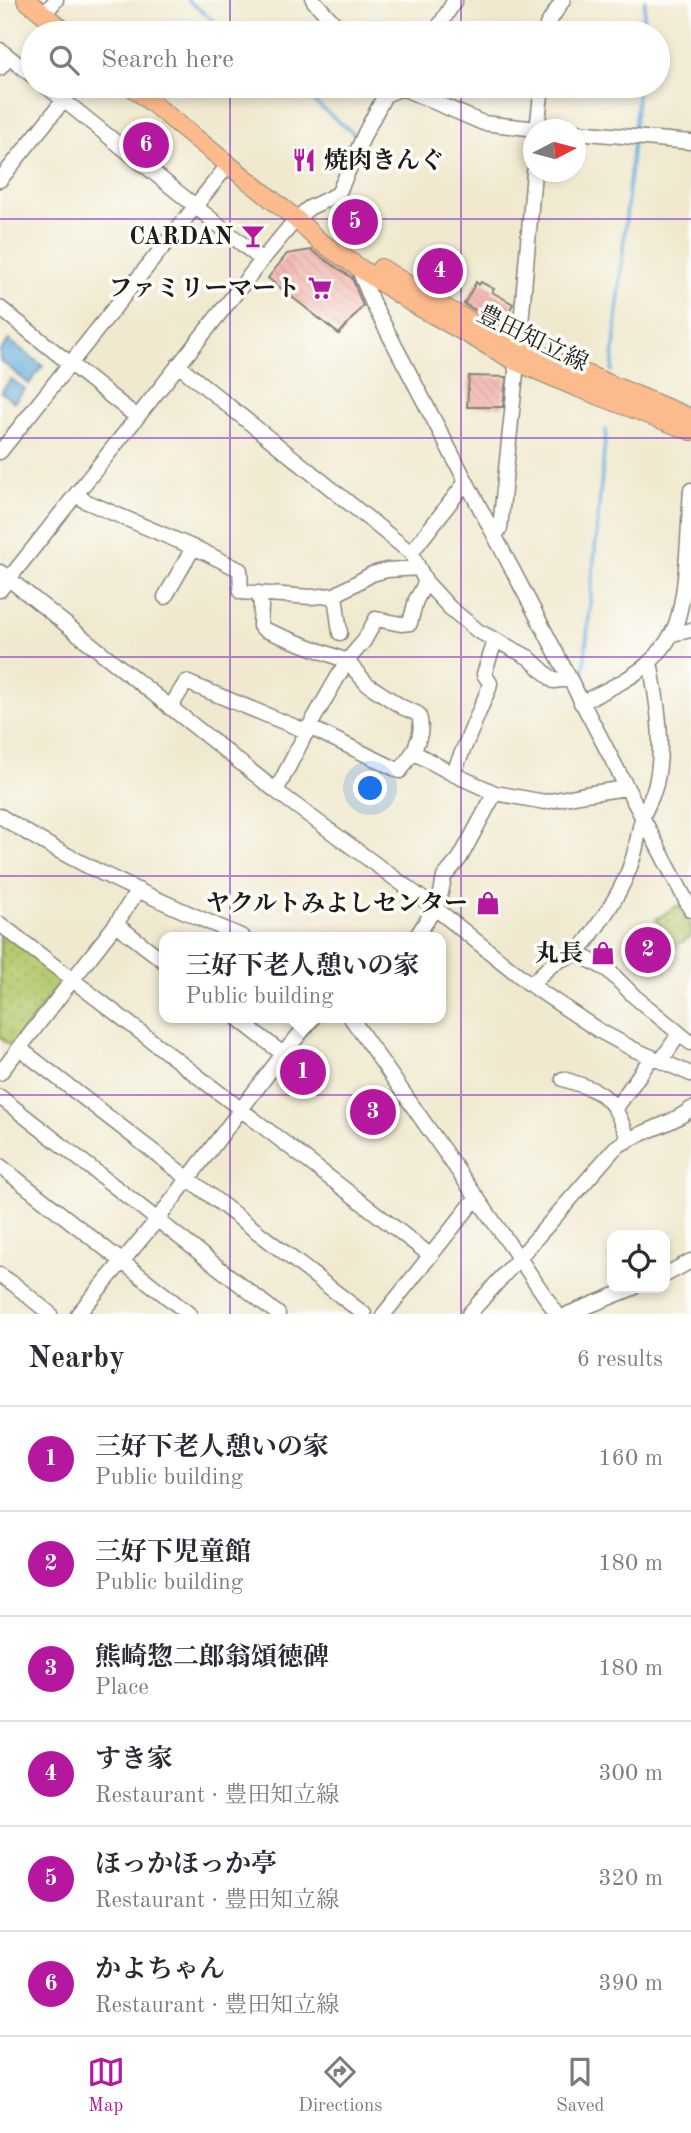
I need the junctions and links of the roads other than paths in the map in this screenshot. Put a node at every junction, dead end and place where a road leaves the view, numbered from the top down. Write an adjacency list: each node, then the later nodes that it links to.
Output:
1 (26, 0): 6 (main road)
2 (56, 0): 6 (street)
3 (313, 0): 8 (street)
4 (454, 0): 9 (street)
5 (563, 0): 10 (street)
6 (44, 14): 7 (main road)
7 (52, 21)
8 (332, 21)
9 (442, 21)
10 (550, 21)
11 (3, 58): 12 (street)
12 (21, 69)
13 (62, 98): 18 (street)
14 (146, 98): 23 (main road, 豊田知立線)
15 (384, 98): 27 (street)
16 (425, 98): 20 (street)
17 (541, 98): 19 (street)
18 (65, 100): 24 (street); 26 (street)
19 (539, 119)
20 (523, 128)
21 (586, 133): 22 (street)
22 (691, 142)
23 (228, 165): 26 (street); 27 (main road, 豊田知立線)
24 (0, 180)
25 (533, 182): 31 (street)
26 (195, 207): 28 (street); 32 (street)
27 (296, 219): 28 (street); 29 (main road, 豊田知立線); 31 (main road, 豊田知立線)
28 (262, 260): 33 (street)
29 (358, 267): 31 (main road, 豊田知立線); 38 (street)
30 (0, 308): 32 (street)
31 (515, 353): 35 (main road, 豊田知立線); 36 (main road, 豊田知立線); 41 (street)
32 (68, 364): 34 (street); 37 (street)
33 (178, 365): 34 (street); 43 (street)
34 (137, 417): 40 (street)
35 (691, 418)
36 (691, 431)
37 (0, 452)
38 (466, 482): 41 (street); 43 (street)
39 (691, 490): 52 (street)
40 (77, 494): 42 (street); 45 (street)
41 (495, 536): 56 (street)
42 (193, 548): 47 (street); 49 (street)
43 (411, 553): 44 (street)
44 (419, 568): 46 (street); 48 (street)
45 (3, 580): 58 (street)
46 (426, 582): 53 (street); 54 (street)
47 (259, 593): 48 (street); 54 (street)
48 (335, 595): 51 (street)
49 (165, 597)
50 (691, 630): 52 (street)
51 (340, 633)
52 (672, 634): 55 (street)
53 (495, 641): 56 (street); 61 (street)
54 (348, 661): 59 (street); 60 (street)
55 (650, 661): 57 (street); 66 (street)
56 (569, 679): 57 (street)
57 (581, 704): 62 (street)
58 (170, 708): 59 (street); 63 (street)
59 (309, 729): 60 (street); 63 (street)
60 (413, 752): 61 (street)
61 (453, 774): 64 (street)
62 (627, 788): 64 (street); 66 (street)
63 (276, 791): 68 (street)
64 (495, 793): 68 (street)
65 (0, 816): 67 (street)
66 (643, 818): 69 (street); 74 (street)
67 (138, 890): 71 (street); 72 (street)
68 (435, 908): 73 (street); 77 (street)
69 (691, 910)
70 (0, 924): 76 (street)
71 (116, 924): 75 (street); 76 (street)
72 (232, 932)
73 (419, 932)
74 (578, 954): 77 (street); 81 (street)
75 (159, 957)
76 (72, 979): 82 (street); 91 (street)
77 (531, 985): 84 (street)
78 (243, 1023): 83 (street)
79 (309, 1023): 83 (street)
80 (355, 1023): 95 (street)
81 (685, 1038): 84 (street)
82 (19, 1048): 85 (street); 94 (street)
83 (283, 1054): 91 (street)
84 (656, 1059): 86 (street); 89 (street)
85 (0, 1073)
86 (691, 1074)
87 (563, 1079): 89 (street)
88 (0, 1097): 96 (street)
89 (616, 1108): 92 (street)
90 (691, 1109): 92 (street)
91 (240, 1110): 94 (street); 97 (street)
92 (628, 1138): 98 (street)
93 (0, 1166): 100 (street)
94 (189, 1178): 96 (street); 108 (street)
95 (477, 1197): 97 (street); 98 (street)
96 (157, 1220): 100 (street); 107 (street)
97 (429, 1255): 109 (street)
98 (519, 1258): 110 (street); 111 (street)
99 (691, 1261): 101 (street)
100 (121, 1262): 105 (street); 106 (street)
101 (670, 1273)
102 (0, 1275): 104 (street)
103 (620, 1293): 112 (street)
104 (46, 1313)
105 (78, 1314)
106 (189, 1314)
107 (278, 1314)
108 (364, 1314)
109 (384, 1314)
110 (469, 1314)
111 (557, 1314)
112 (568, 1314)

